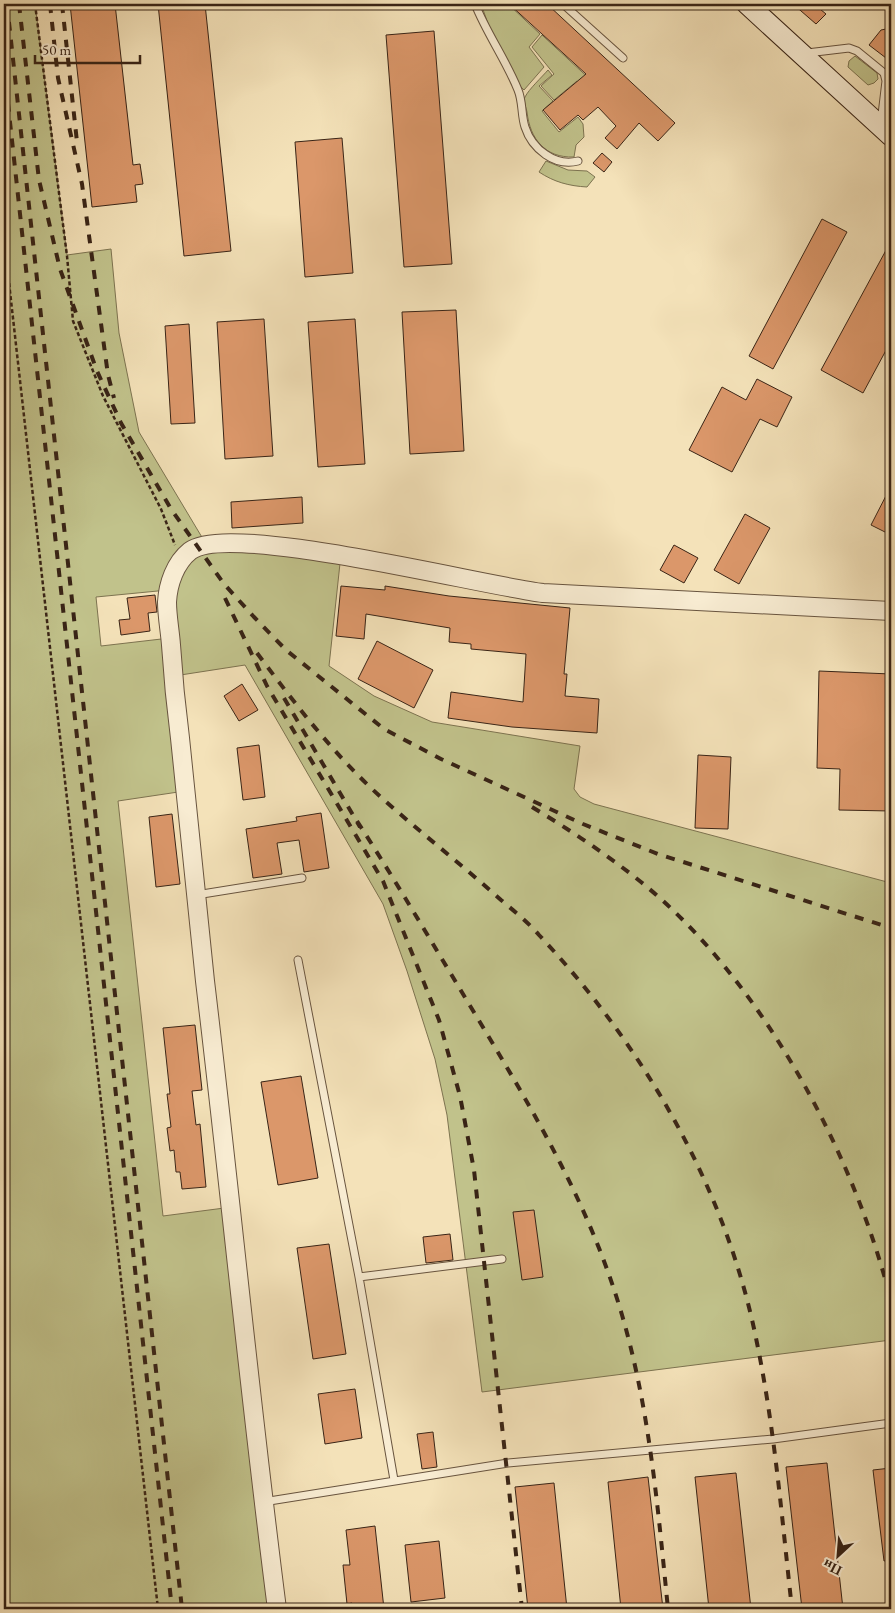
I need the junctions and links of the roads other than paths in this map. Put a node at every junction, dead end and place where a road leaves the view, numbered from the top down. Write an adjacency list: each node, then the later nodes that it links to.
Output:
1 (475, 4): 7 (lane)
2 (563, 4): 5 (lane)
3 (747, 4): 4 (main road)
4 (802, 54): 6 (main road); 6 (lane)
5 (623, 58)
6 (886, 131)
7 (578, 161)
8 (891, 611): 10 (street)
9 (302, 878): 10 (lane)
10 (196, 895): 16 (street)
11 (298, 960): 13 (lane)
12 (502, 1259): 13 (lane)
13 (359, 1277): 15 (lane)
14 (891, 1423): 15 (lane)
15 (394, 1480): 16 (lane)
16 (263, 1502): 17 (street)
17 (277, 1609)

